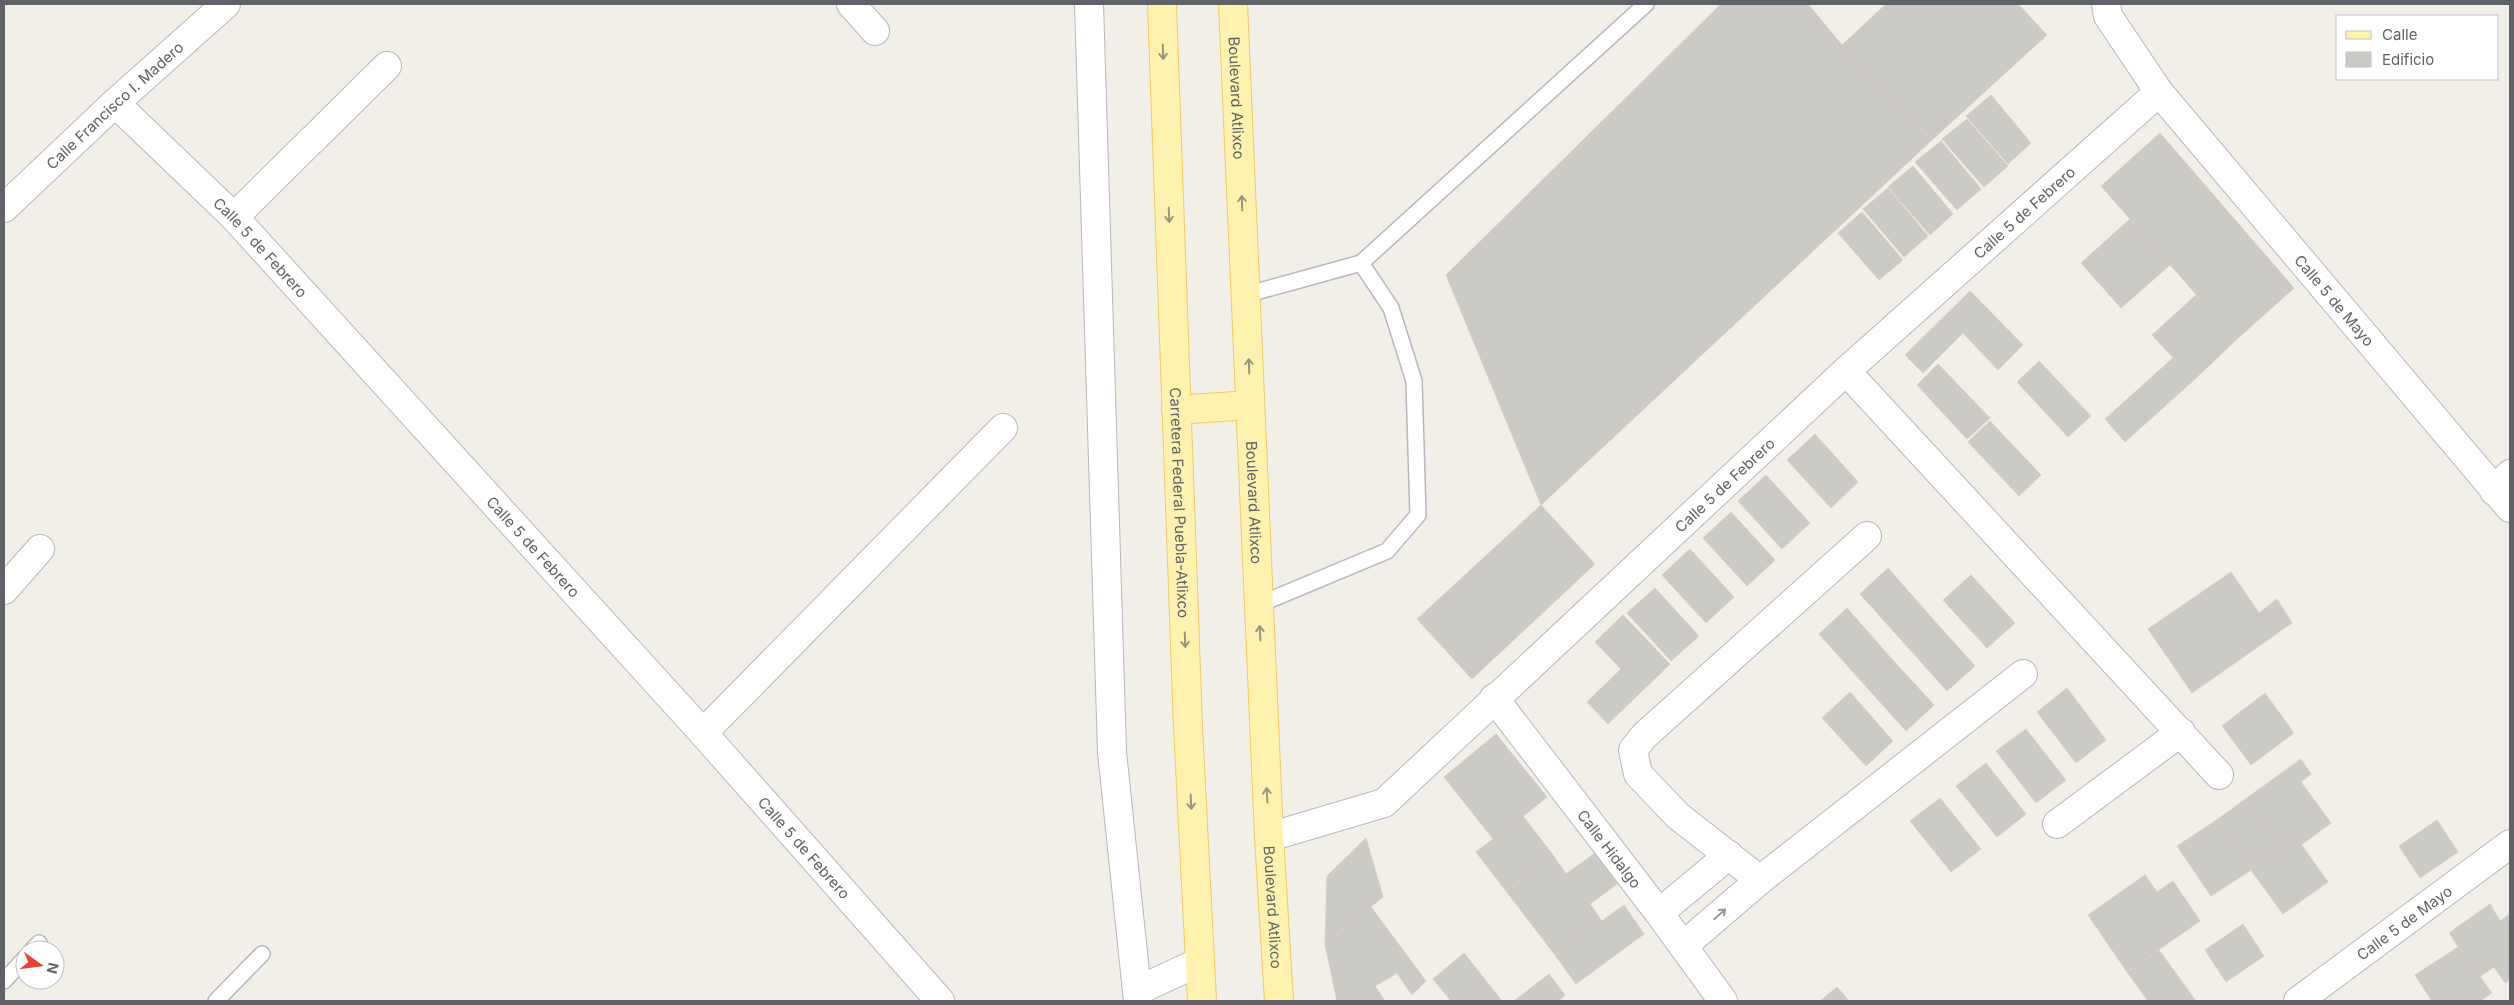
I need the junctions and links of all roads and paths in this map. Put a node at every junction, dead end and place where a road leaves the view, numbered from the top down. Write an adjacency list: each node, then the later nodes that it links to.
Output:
1 (226, 4): 11 (street, Calle Francisco I. Madero)
2 (851, 4): 8 (street)
3 (1089, 4): 41 (street)
4 (1162, 4): 18 (main road, Carretera Federal Puebla-Atlixco, one-way to 18)
5 (1233, 4): 15 (main road, Boulevard Atlixco, one-way to 5)
6 (1646, 4): 14 (lane)
7 (2106, 4): 10 (street, Calle 5 de Mayo)
8 (875, 31)
9 (387, 66): 13 (street)
10 (2160, 92): 16 (street, Calle 5 de Febrero); 20 (street, Calle 5 de Mayo)
11 (115, 103): 12 (street, Calle Francisco I. Madero); 13 (street, Calle 5 de Febrero)
12 (4, 208)
13 (234, 217): 28 (street, Calle 5 de Febrero)
14 (1361, 263): 15 (lane); 24 (lane)
15 (1245, 295): 17 (main road, Boulevard Atlixco, one-way to 15)
16 (1846, 371): 26 (street, Calle 5 de Febrero); 27 (street)
17 (1250, 405): 18 (main road); 24 (main road, Boulevard Atlixco)
18 (1176, 410): 38 (main road, Carretera Federal Puebla-Atlixco, one-way to 38)
19 (1004, 428): 28 (street)
20 (2505, 491)
21 (1867, 536): 33 (street)
22 (40, 549): 23 (street)
23 (4, 590)
24 (1258, 605): 31 (main road, Boulevard Atlixco, one-way to 24)
25 (2024, 674): 34 (street)
26 (1494, 698): 31 (street, Calle 5 de Febrero); 35 (street, Calle Hidalgo)
27 (2181, 732): 29 (street); 30 (street)
28 (703, 733): 43 (street, Calle 5 de Febrero)
29 (2219, 775)
30 (2057, 824)
31 (1269, 837): 45 (main road, Boulevard Atlixco)
32 (2510, 844): 47 (street, Calle 5 de Mayo)
33 (1729, 855): 34 (street); 35 (street)
34 (1760, 880): 36 (street, one-way to 34)
35 (1659, 913): 36 (street, Calle Hidalgo)
36 (1683, 946): 46 (street, Calle Hidalgo)
37 (262, 954): 42 (lane)
38 (1199, 962): 41 (street); 44 (main road, Carretera Federal Puebla-Atlixco)
39 (15, 969): 40 (lane)
40 (4, 981)
41 (1137, 996)
42 (216, 1001)
43 (940, 1001)
44 (1202, 1001)
45 (1279, 1001)
46 (1723, 1001)
47 (2298, 1001)

